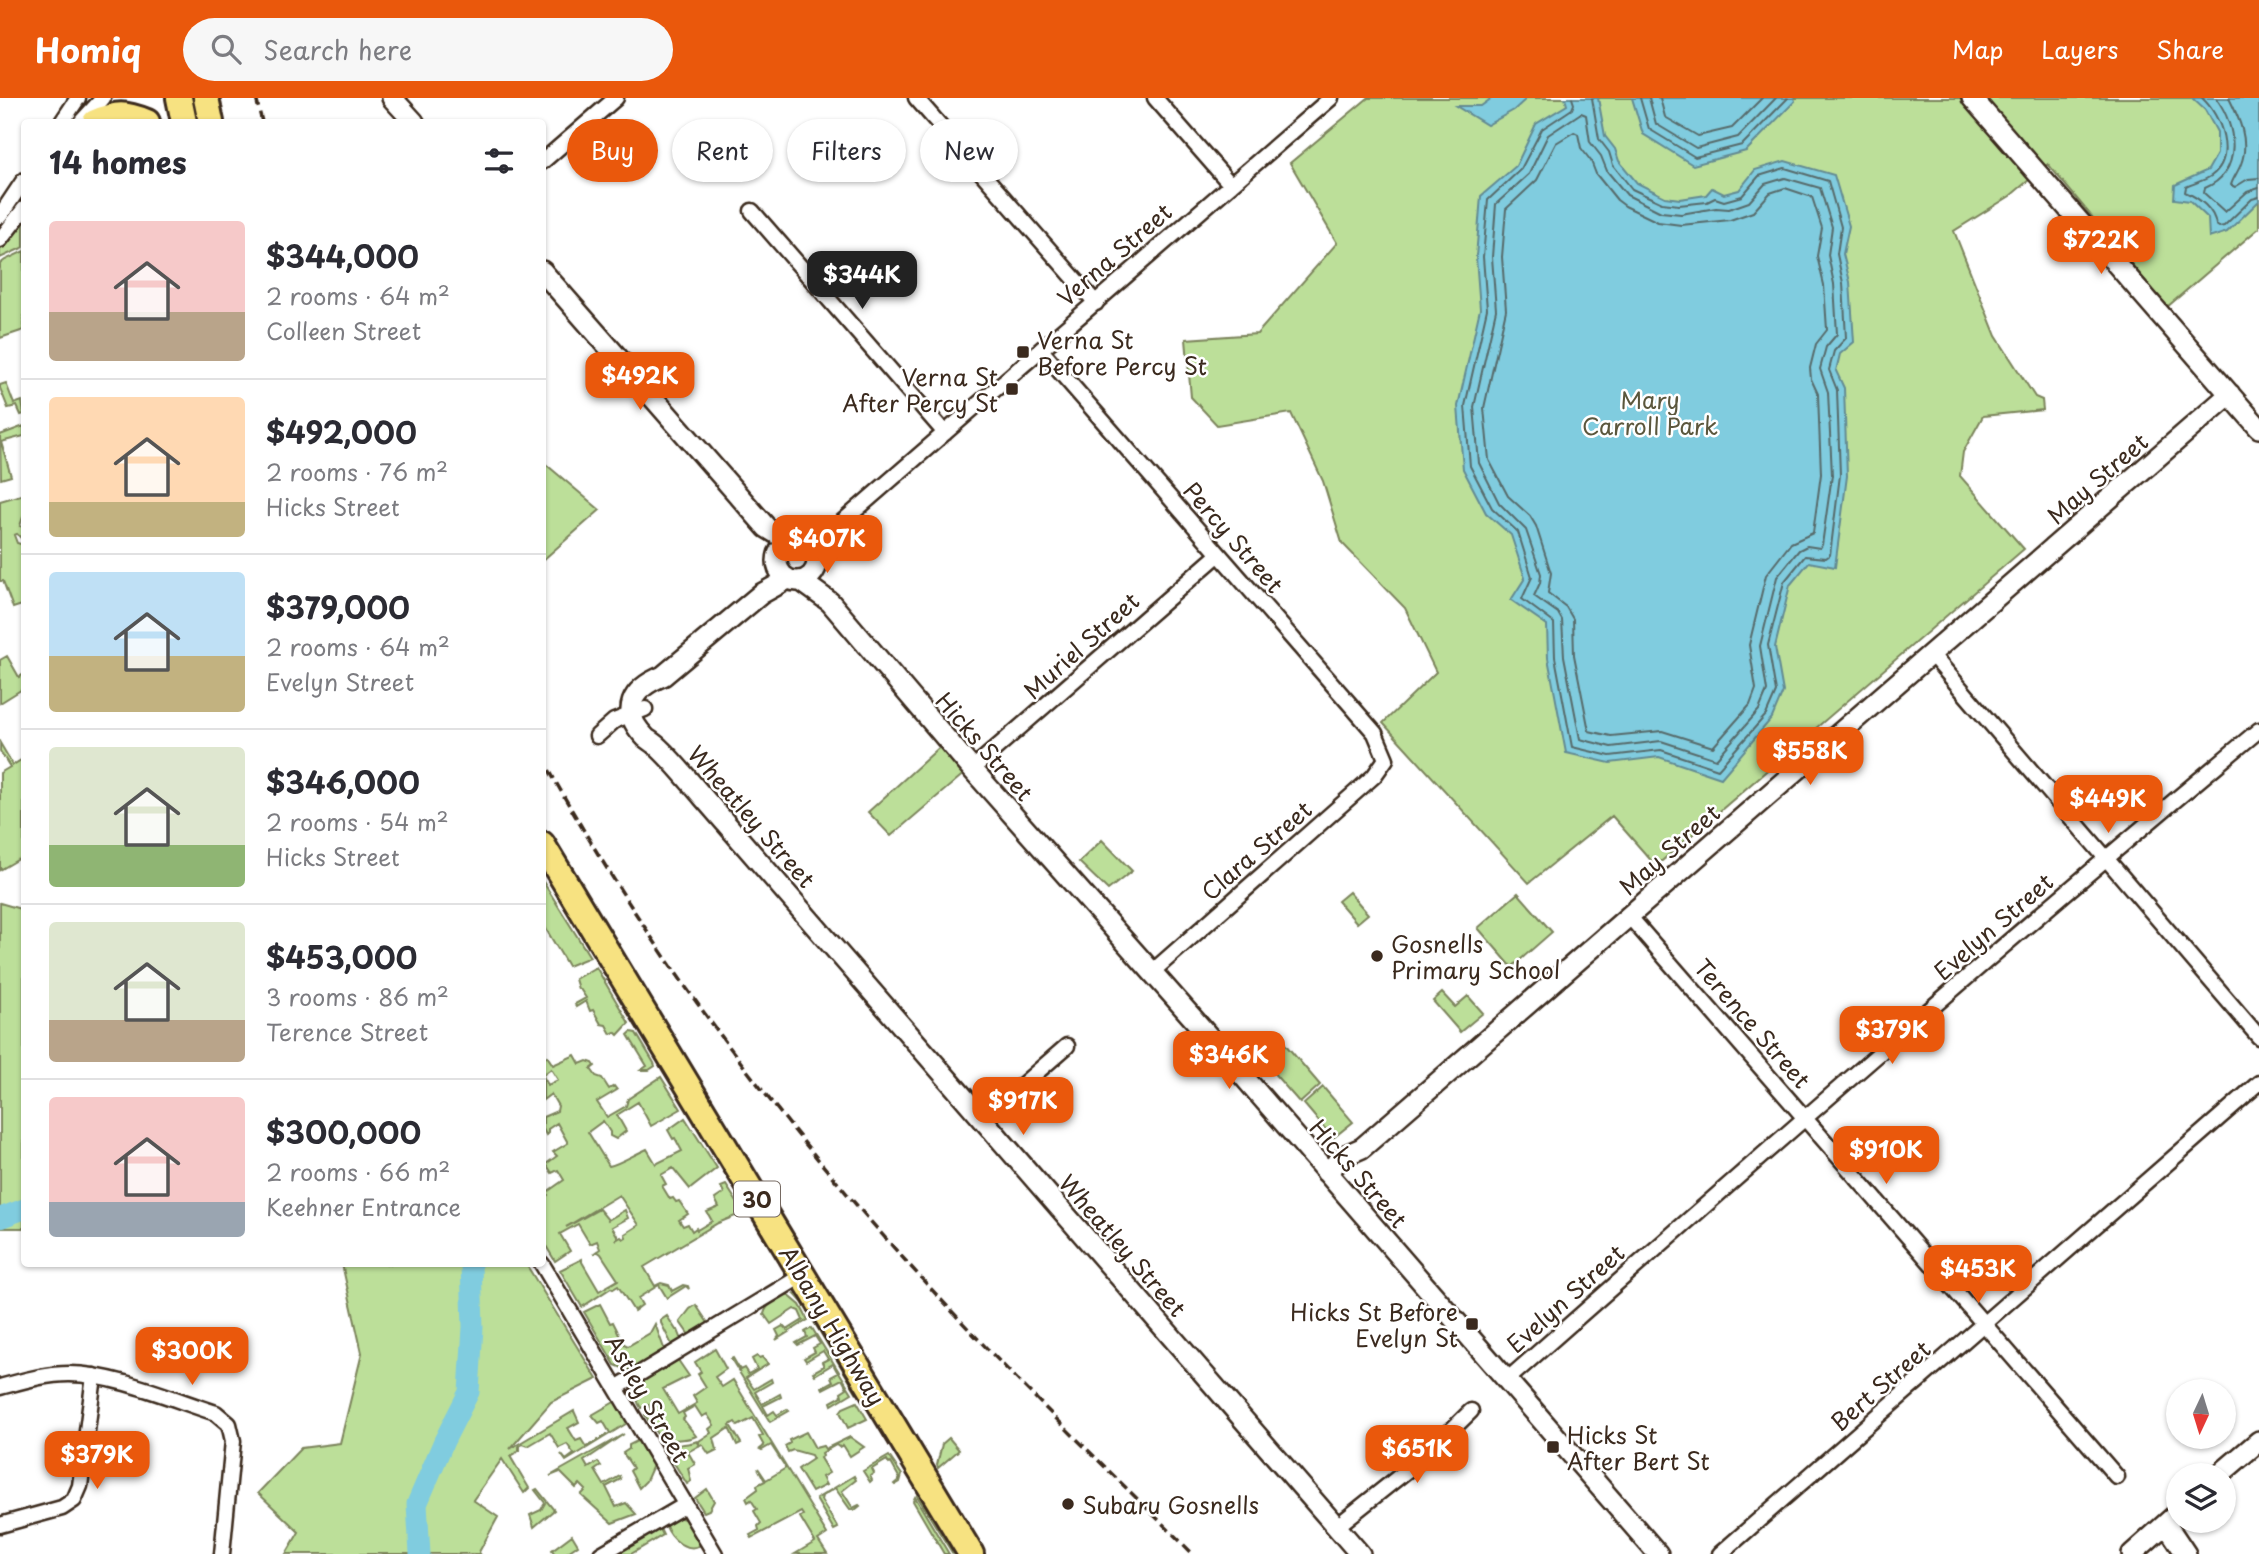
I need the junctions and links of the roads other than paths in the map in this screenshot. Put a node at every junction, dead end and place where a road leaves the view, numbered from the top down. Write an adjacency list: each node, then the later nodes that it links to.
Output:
1 (78, 98): 11 (street)
2 (103, 98): 12 (street)
3 (179, 98): 15 (highway)
4 (206, 98): 16 (highway)
5 (392, 98): 17 (street)
6 (617, 98): 18 (street)
7 (916, 98): 26 (street)
8 (1155, 98): 20 (street)
9 (1331, 98): 20 (street, Verna Street)
10 (1972, 98): 28 (street)
11 (64, 119)
12 (84, 119)
13 (102, 119): 14 (highway)
14 (140, 119)
15 (183, 119)
16 (210, 119)
17 (411, 119)
18 (546, 159)
19 (21, 184): 23 (street)
20 (1231, 185): 26 (street, Verna Street)
21 (752, 211): 30 (street)
22 (21, 213): 24 (street)
23 (0, 216)
24 (0, 240)
25 (546, 276): 32 (street)
26 (1096, 303): 27 (street, Verna Street)
27 (1041, 350): 30 (street, Verna Street); 31 (street, Percy Street)
28 (2230, 394): 29 (street); 33 (street, May Street)
29 (2259, 428)
30 (945, 433): 32 (street, Verna Street)
31 (1219, 554): 37 (street, Percy Street); 38 (street, Muriel Street)
32 (796, 560): 34 (street, Verna Street); 38 (street, Hicks Street)
33 (1932, 655): 40 (street); 41 (street, May Street)
34 (637, 711): 36 (street, Verna Street); 46 (street, Wheatley Street)
35 (2259, 730): 40 (street, Evelyn Street)
36 (597, 736)
37 (1386, 760): 42 (street, Clara Street)
38 (972, 769): 42 (street, Hicks Street)
39 (546, 851): 50 (highway, Albany Highway / 30)
40 (2105, 858): 43 (street); 47 (street, Evelyn Street)
41 (1629, 916): 47 (street, Terence Street); 48 (street, May Street)
42 (1152, 972): 48 (street, Hicks Street)
43 (2259, 1037)
44 (1067, 1046): 46 (street)
45 (2259, 1083): 51 (street, Bert Street)
46 (982, 1119): 63 (street, Wheatley Street)
47 (1804, 1119): 51 (street, Terence Street); 53 (street, Evelyn Street)
48 (1331, 1178): 53 (street, Hicks Street)
49 (544, 1267): 55 (street, Astley Street)
50 (803, 1275): 55 (street); 69 (highway, Albany Highway / 30)
51 (1983, 1324): 59 (street, Terence Street); 72 (street, Bert Street)
52 (94, 1376): 54 (street); 62 (street); 66 (street)
53 (1507, 1380): 71 (street, Hicks Street)
54 (0, 1387)
55 (616, 1388): 60 (street, Astley Street)
56 (1471, 1411): 63 (street)
57 (2259, 1441): 58 (street)
58 (2233, 1463)
59 (2117, 1477)
60 (685, 1505): 67 (street); 68 (street, Astley Street)
61 (2166, 1524): 73 (street)
62 (0, 1525)
63 (1336, 1527): 70 (street, Wheatley Street)
64 (2171, 1533): 74 (street)
65 (2173, 1533): 75 (street)
66 (222, 1554)
67 (601, 1554)
68 (715, 1554)
69 (971, 1554)
70 (1360, 1554)
71 (1658, 1554)
72 (1720, 1554)
73 (2132, 1554)
74 (2178, 1554)
75 (2186, 1554)

